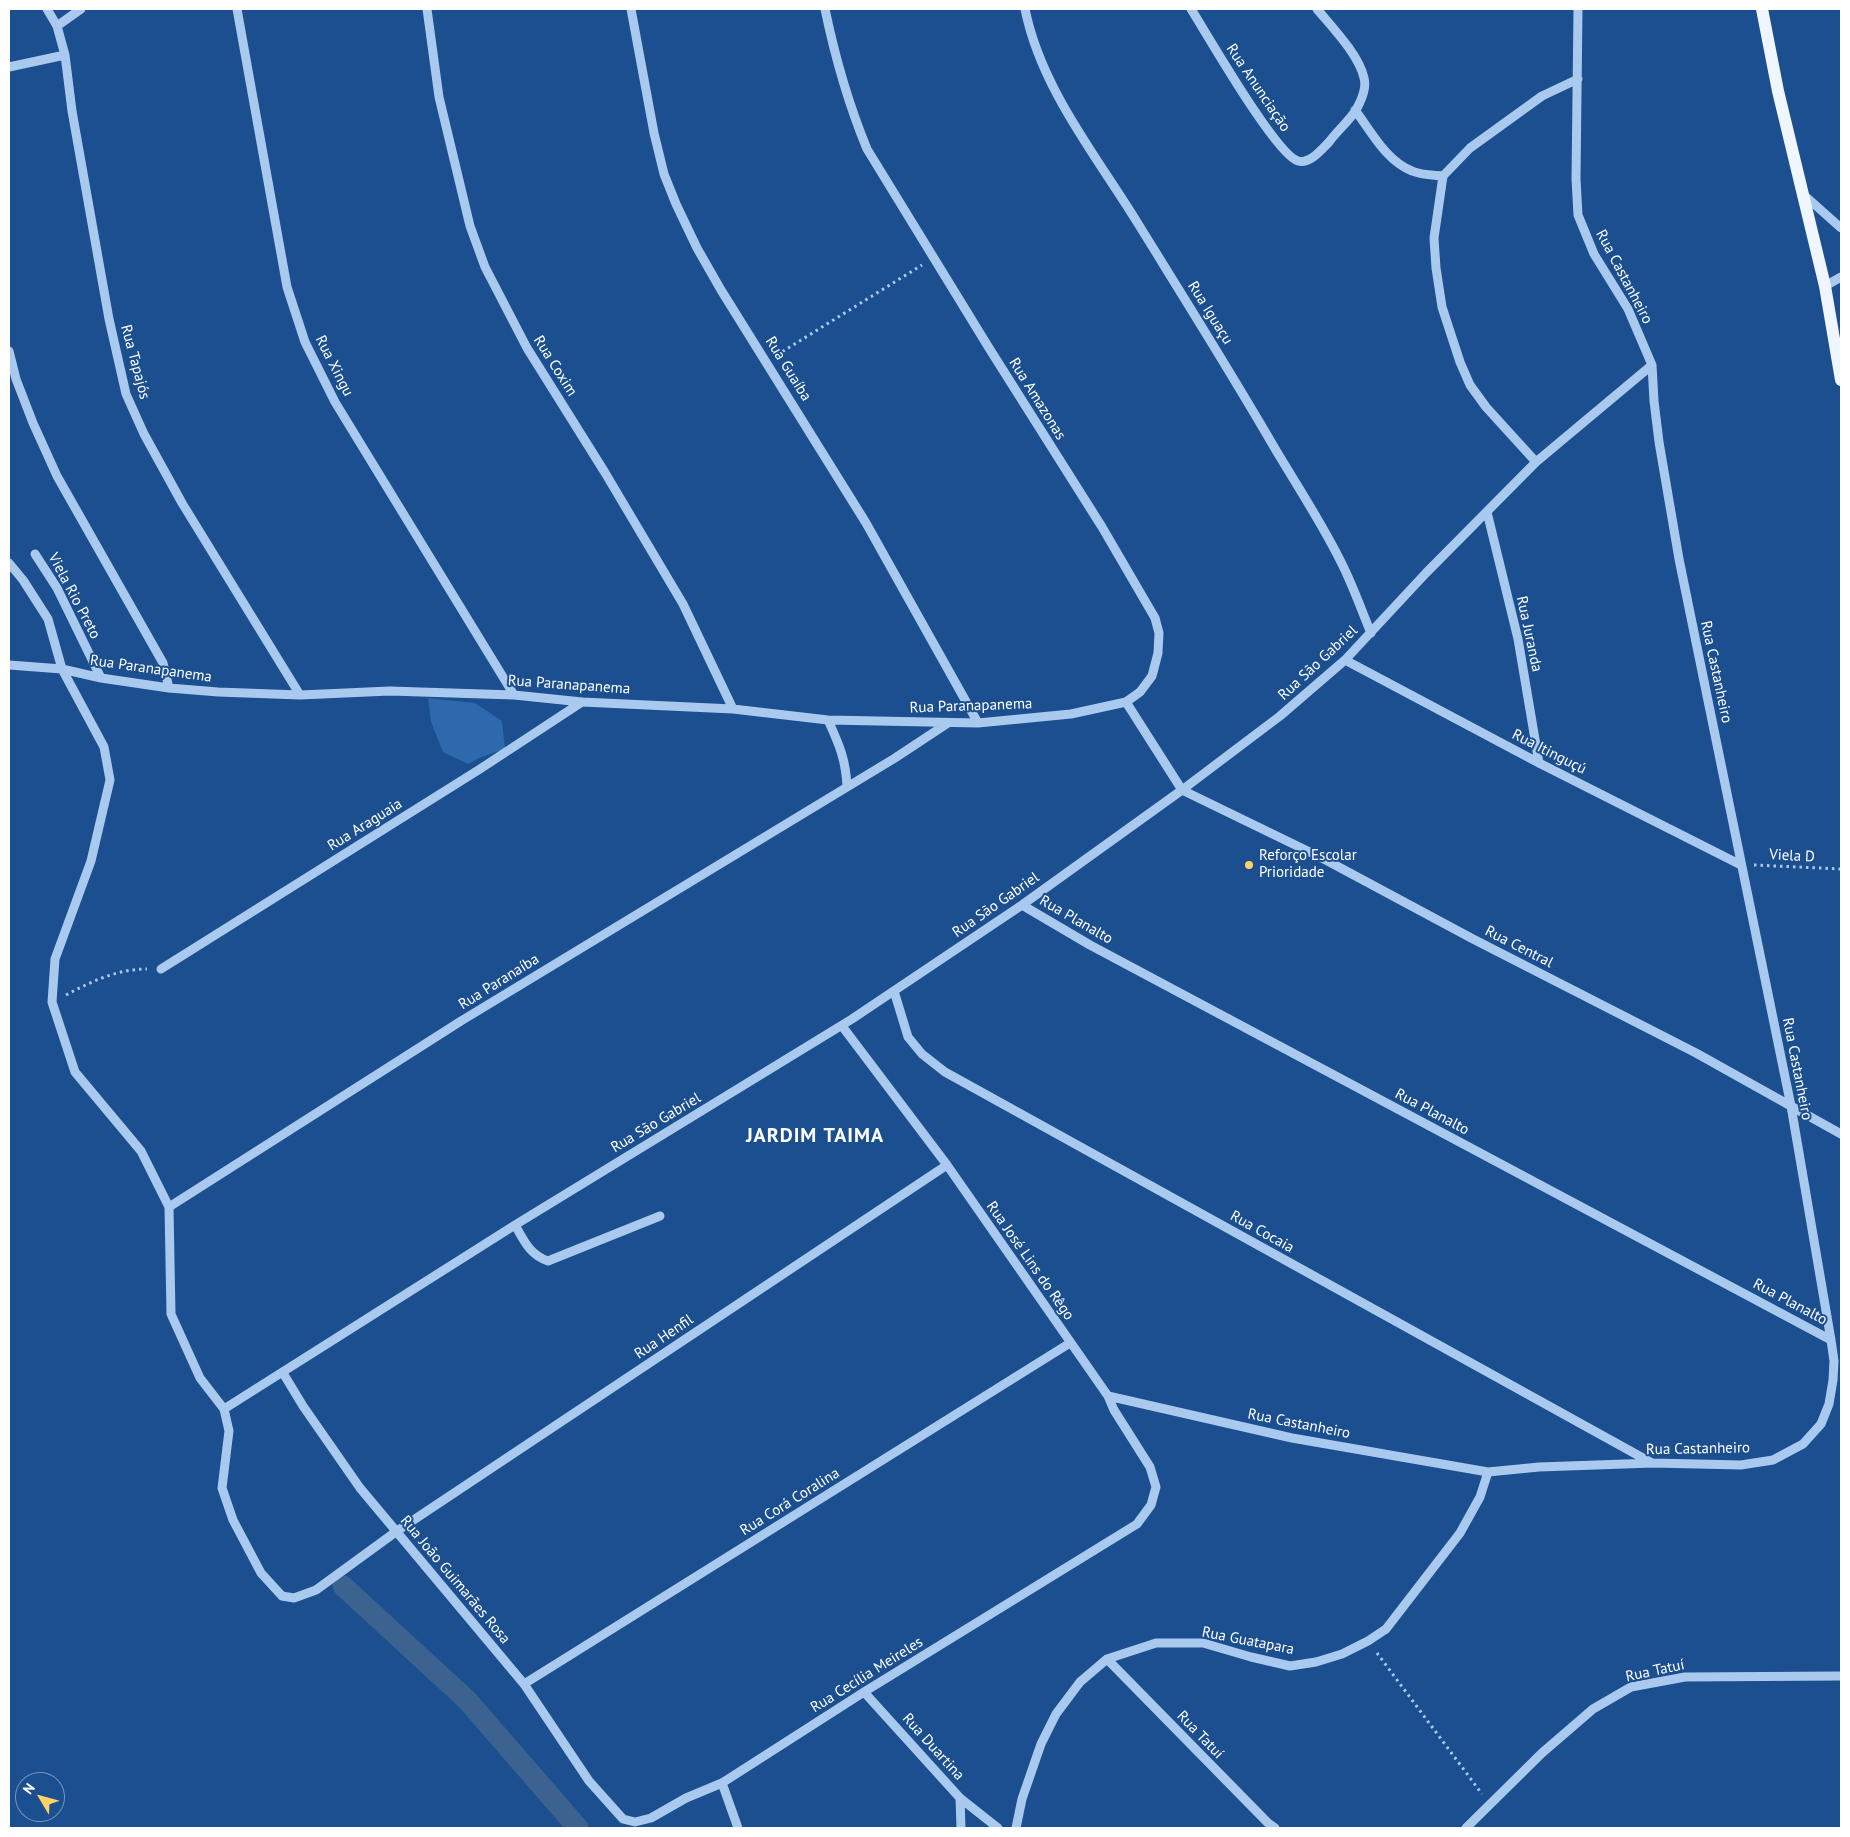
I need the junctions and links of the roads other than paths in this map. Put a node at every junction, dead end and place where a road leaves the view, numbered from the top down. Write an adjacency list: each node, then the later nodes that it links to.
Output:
1 (47, 9): 12 (street, Rua Tapajós)
2 (81, 9): 12 (street)
3 (237, 9): 36 (street, Rua Xingu)
4 (427, 9): 39 (street, Rua Coxim)
5 (631, 9): 41 (street, Rua Guaíba)
6 (825, 9): 38 (street, Rua Amazonas)
7 (1025, 9): 29 (street, Rua Iguaçu)
8 (1191, 9): 16 (street, Rua Anunciação)
9 (1318, 9): 16 (street)
10 (1578, 9): 15 (street, Rua Castanheiro)
11 (1762, 9): 18 (main road)
12 (57, 26): 13 (street, Rua Tapajós)
13 (65, 55): 14 (street); 35 (street, Rua Tapajós)
14 (9, 67)
15 (1578, 79): 17 (street); 23 (street, Rua Castanheiro)
16 (1355, 110): 17 (street)
17 (1443, 176): 25 (street)
18 (1804, 195): 19 (street); 21 (main road)
19 (1841, 228)
20 (1841, 277): 21 (street)
21 (1825, 286): 24 (main road)
22 (9, 351): 34 (street)
23 (1652, 364): 25 (street, Rua São Gabriel); 46 (street, Rua Castanheiro)
24 (1841, 380)
25 (1536, 462): 26 (street, Rua São Gabriel)
26 (1487, 512): 29 (street, Rua São Gabriel); 43 (street, Rua Juranda)
27 (36, 554): 33 (street, Viela Rio Preto)
28 (9, 563): 32 (street)
29 (1371, 633): 30 (street, Rua São Gabriel)
30 (1345, 660): 43 (street, Rua Itinguçú); 45 (street, Rua São Gabriel)
31 (9, 665): 32 (street, Rua Paranapanema)
32 (62, 669): 33 (street, Rua Paranapanema); 54 (street)
33 (101, 678): 34 (street, Rua Paranapanema)
34 (170, 688): 35 (street, Rua Paranapanema)
35 (300, 695): 36 (street, Rua Paranapanema)
36 (514, 695): 37 (street, Rua Paranapanema)
37 (582, 702): 39 (street, Rua Paranapanema); 48 (street, Rua Araguaia)
38 (1126, 702): 41 (street, Rua Paranapanema); 45 (street)
39 (733, 709): 40 (street, Rua Paranapanema)
40 (828, 720): 42 (street, Rua Paranapanema); 44 (street)
41 (978, 722): 42 (street, Rua Paranapanema)
42 (948, 723): 44 (street, Rua Paranaíba)
43 (1539, 763): 46 (street, Rua Itinguçú)
44 (847, 787): 54 (street, Rua Paranaíba)
45 (1182, 790): 47 (street, Rua São Gabriel); 51 (street, Rua Central)
46 (1741, 865): 51 (street, Rua Castanheiro)
47 (1022, 905): 49 (street, Rua São Gabriel); 57 (street, Rua Planalto)
48 (160, 969)
49 (894, 991): 50 (street, Rua São Gabriel); 62 (street, Rua Cocaia)
50 (842, 1026): 53 (street, Rua José Lins do Rêgo); 56 (street, Rua São Gabriel)
51 (1791, 1106): 52 (street, Rua Central); 57 (street, Rua Castanheiro)
52 (1841, 1134)
53 (946, 1165): 58 (street, Rua José Lins do Rêgo); 65 (street, Rua Henfil)
54 (170, 1207): 61 (street)
55 (660, 1216): 56 (street)
56 (515, 1225): 59 (street, Rua São Gabriel)
57 (1832, 1340): 62 (street, Rua Castanheiro)
58 (1070, 1343): 60 (street, Rua José Lins do Rêgo); 68 (street, Rua Corá Coralina)
59 (283, 1373): 61 (street, Rua São Gabriel); 65 (street, Rua João Guimarães Rosa)
60 (1108, 1396): 63 (street, Rua Castanheiro); 64 (street, Rua José Lins do Rêgo)
61 (224, 1409): 65 (street, Rua Henfil)
62 (1652, 1463): 63 (street, Rua Castanheiro)
63 (1488, 1472): 66 (street, Rua Guatapara)
64 (1137, 1524): 69 (street, Rua Cecília Meireles)
65 (397, 1531): 68 (street, Rua João Guimarães Rosa)
66 (1107, 1659): 76 (street, Rua Guatapara); 77 (street, Rua Tatuí)
67 (1841, 1676): 78 (street, Rua Tatuí)
68 (524, 1684): 72 (street, Rua João Guimarães Rosa)
69 (864, 1692): 70 (street, Rua Cecília Meireles); 71 (street, Rua Duartina)
70 (722, 1783): 72 (street, Rua Cecília Meireles); 73 (street)
71 (960, 1798): 74 (street, Rua Duartina); 75 (street)
72 (609, 1804)
73 (738, 1828)
74 (961, 1828)
75 (998, 1828)
76 (1016, 1828)
77 (1275, 1828)
78 (1466, 1828)

